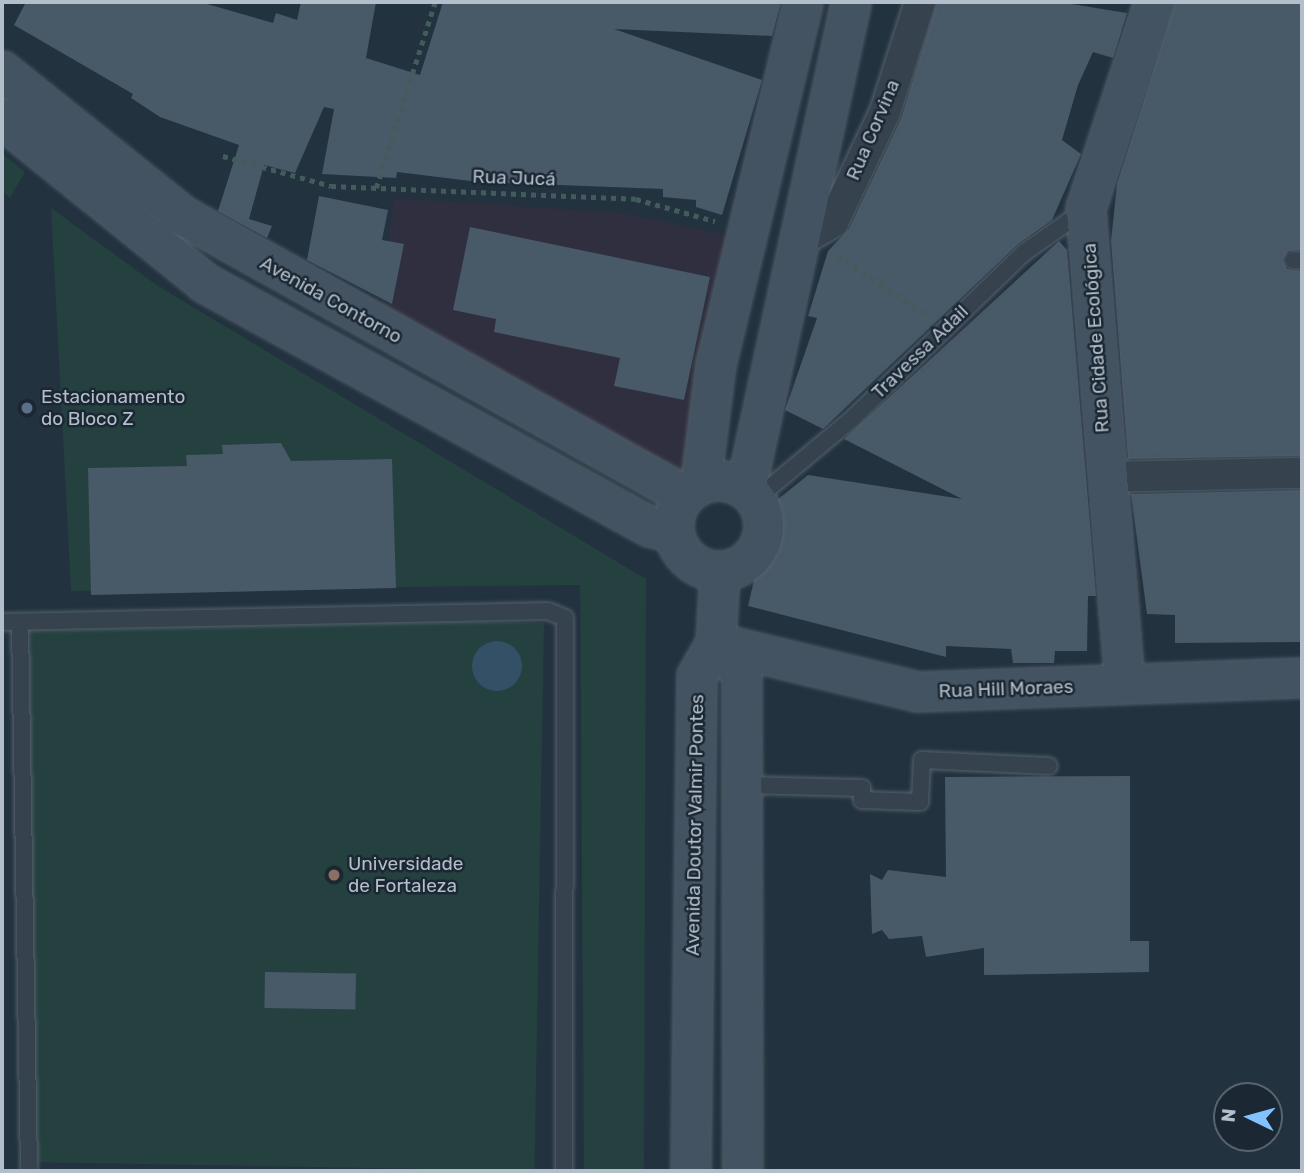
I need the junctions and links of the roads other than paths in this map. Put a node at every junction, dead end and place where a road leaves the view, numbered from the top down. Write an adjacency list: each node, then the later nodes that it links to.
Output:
1 (803, 2): 11 (street)
2 (851, 2): 12 (street)
3 (920, 2): 8 (street, Rua Corvina)
4 (1154, 2): 7 (street, Rua Cidade Ecológica)
5 (2, 71): 11 (street, Avenida Contorno)
6 (2, 119): 13 (street)
7 (1086, 209): 10 (street, Rua Cidade Ecológica); 12 (lane, Travessa Adail)
8 (802, 240)
9 (1302, 473): 10 (street)
10 (1106, 477): 19 (street, Rua Cidade Ecológica)
11 (693, 489): 12 (street); 13 (street)
12 (751, 494): 14 (street)
13 (673, 533): 14 (street)
14 (720, 571): 17 (street)
15 (2, 622): 16 (lane)
16 (20, 622): 22 (lane); 23 (lane)
17 (716, 643): 19 (street, Rua Hill Moraes); 21 (street); 24 (street, Avenida Doutor Valmir Pontes)
18 (1302, 678): 19 (street, Rua Hill Moraes)
19 (1125, 684)
20 (1049, 766): 21 (lane)
21 (743, 785): 25 (street)
22 (29, 1171)
23 (564, 1171)
24 (691, 1171)
25 (743, 1171)

